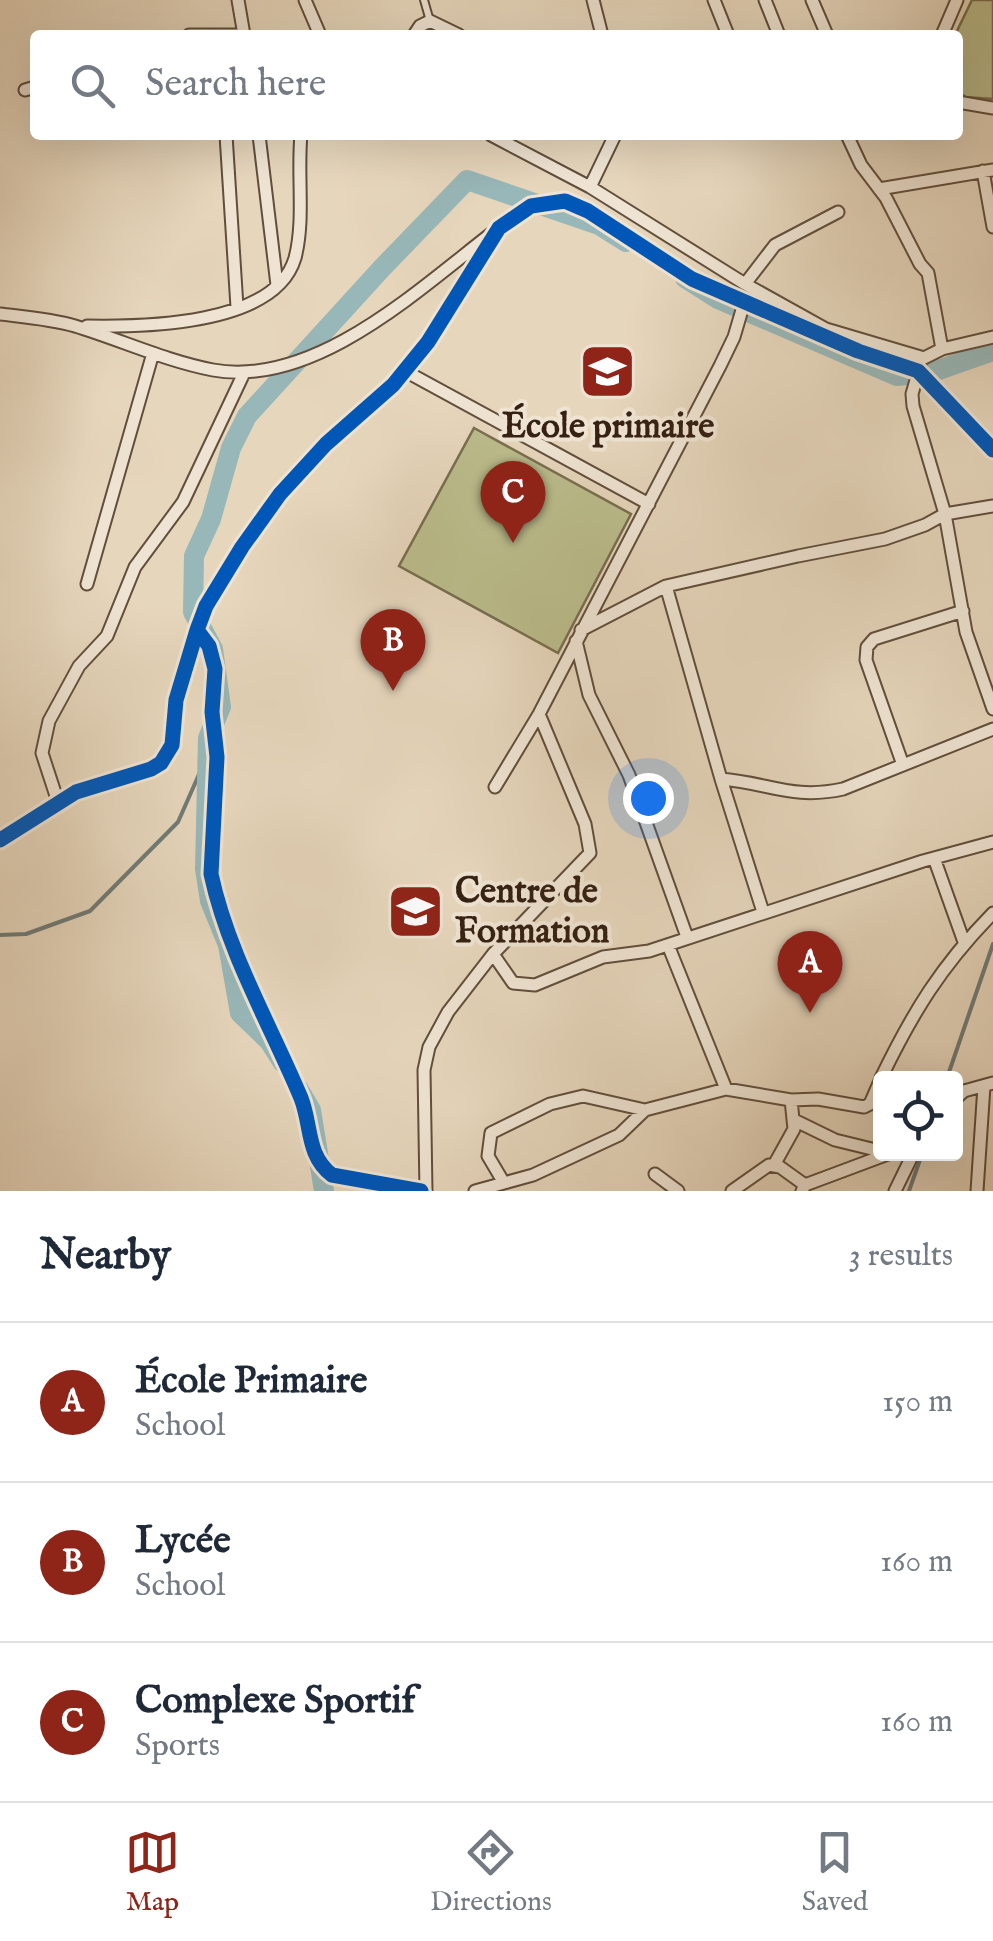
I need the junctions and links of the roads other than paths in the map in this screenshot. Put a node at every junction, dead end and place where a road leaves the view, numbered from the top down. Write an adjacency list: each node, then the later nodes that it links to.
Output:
1 (238, 0): 10 (street)
2 (304, 0): 11 (street)
3 (424, 0): 9 (lane)
4 (593, 0): 14 (street)
5 (714, 0): 15 (street)
6 (764, 0): 16 (street)
7 (812, 0): 17 (street)
8 (957, 0): 18 (street)
9 (430, 22): 12 (street); 13 (street)
10 (243, 30)
11 (318, 30)
12 (417, 30)
13 (448, 30)
14 (601, 30)
15 (726, 30)
16 (777, 30)
17 (825, 30)
18 (944, 30)
19 (963, 103): 20 (street)
20 (993, 108)
21 (226, 140): 36 (street)
22 (260, 140): 34 (street)
23 (301, 140): 34 (street)
24 (501, 140): 28 (street)
25 (612, 140): 28 (street)
26 (849, 140): 29 (street)
27 (988, 171): 29 (street); 31 (street)
28 (590, 187): 33 (street)
29 (879, 188): 40 (street)
30 (838, 212): 33 (street)
31 (993, 227)
32 (500, 228): 35 (street); 43 (street); 45 (street)
33 (746, 284): 42 (street)
34 (277, 285): 36 (street)
35 (744, 303): 44 (street); 47 (street)
36 (236, 307): 38 (street)
37 (0, 314): 38 (street)
38 (73, 326): 41 (street)
39 (993, 337): 40 (street)
40 (942, 350): 42 (street)
41 (153, 353): 45 (street); 50 (street)
42 (924, 358): 44 (street)
43 (405, 370): 47 (street); 53 (street)
44 (918, 371): 46 (street); 49 (street)
45 (244, 373): 61 (street)
46 (993, 450)
47 (649, 504): 54 (street)
48 (993, 506): 49 (street)
49 (945, 514): 51 (street); 52 (street)
50 (87, 584)
51 (666, 586): 54 (street); 59 (street)
52 (963, 611): 55 (street); 58 (street)
53 (196, 630): 61 (street); 87 (street)
54 (579, 636): 56 (street); 67 (street)
55 (993, 709)
56 (539, 714): 60 (street); 70 (street)
57 (993, 729): 58 (street)
58 (904, 766): 59 (street)
59 (720, 779): 65 (street)
60 (496, 787)
61 (58, 802): 62 (street)
62 (0, 840)
63 (993, 842): 64 (street)
64 (934, 858): 65 (street); 68 (street)
65 (763, 912): 67 (street)
66 (993, 913): 68 (street)
67 (688, 937): 69 (street)
68 (964, 942): 71 (street)
69 (668, 945): 70 (street); 73 (street)
70 (493, 954): 87 (street)
71 (886, 1071)
72 (988, 1084): 74 (street); 91 (street)
73 (726, 1089): 76 (street); 77 (street)
74 (963, 1092)
75 (873, 1095): 76 (street)
76 (791, 1100): 78 (street)
77 (645, 1110): 84 (street); 84 (street)
78 (794, 1120): 79 (street); 82 (street)
79 (873, 1149)
80 (873, 1160): 85 (street)
81 (910, 1161): 90 (street)
82 (774, 1165): 85 (street); 86 (street)
83 (655, 1174): 89 (street)
84 (504, 1183): 88 (street)
85 (804, 1188)
86 (738, 1190)
87 (423, 1191)
88 (475, 1191)
89 (678, 1191)
90 (895, 1191)
91 (977, 1191)

